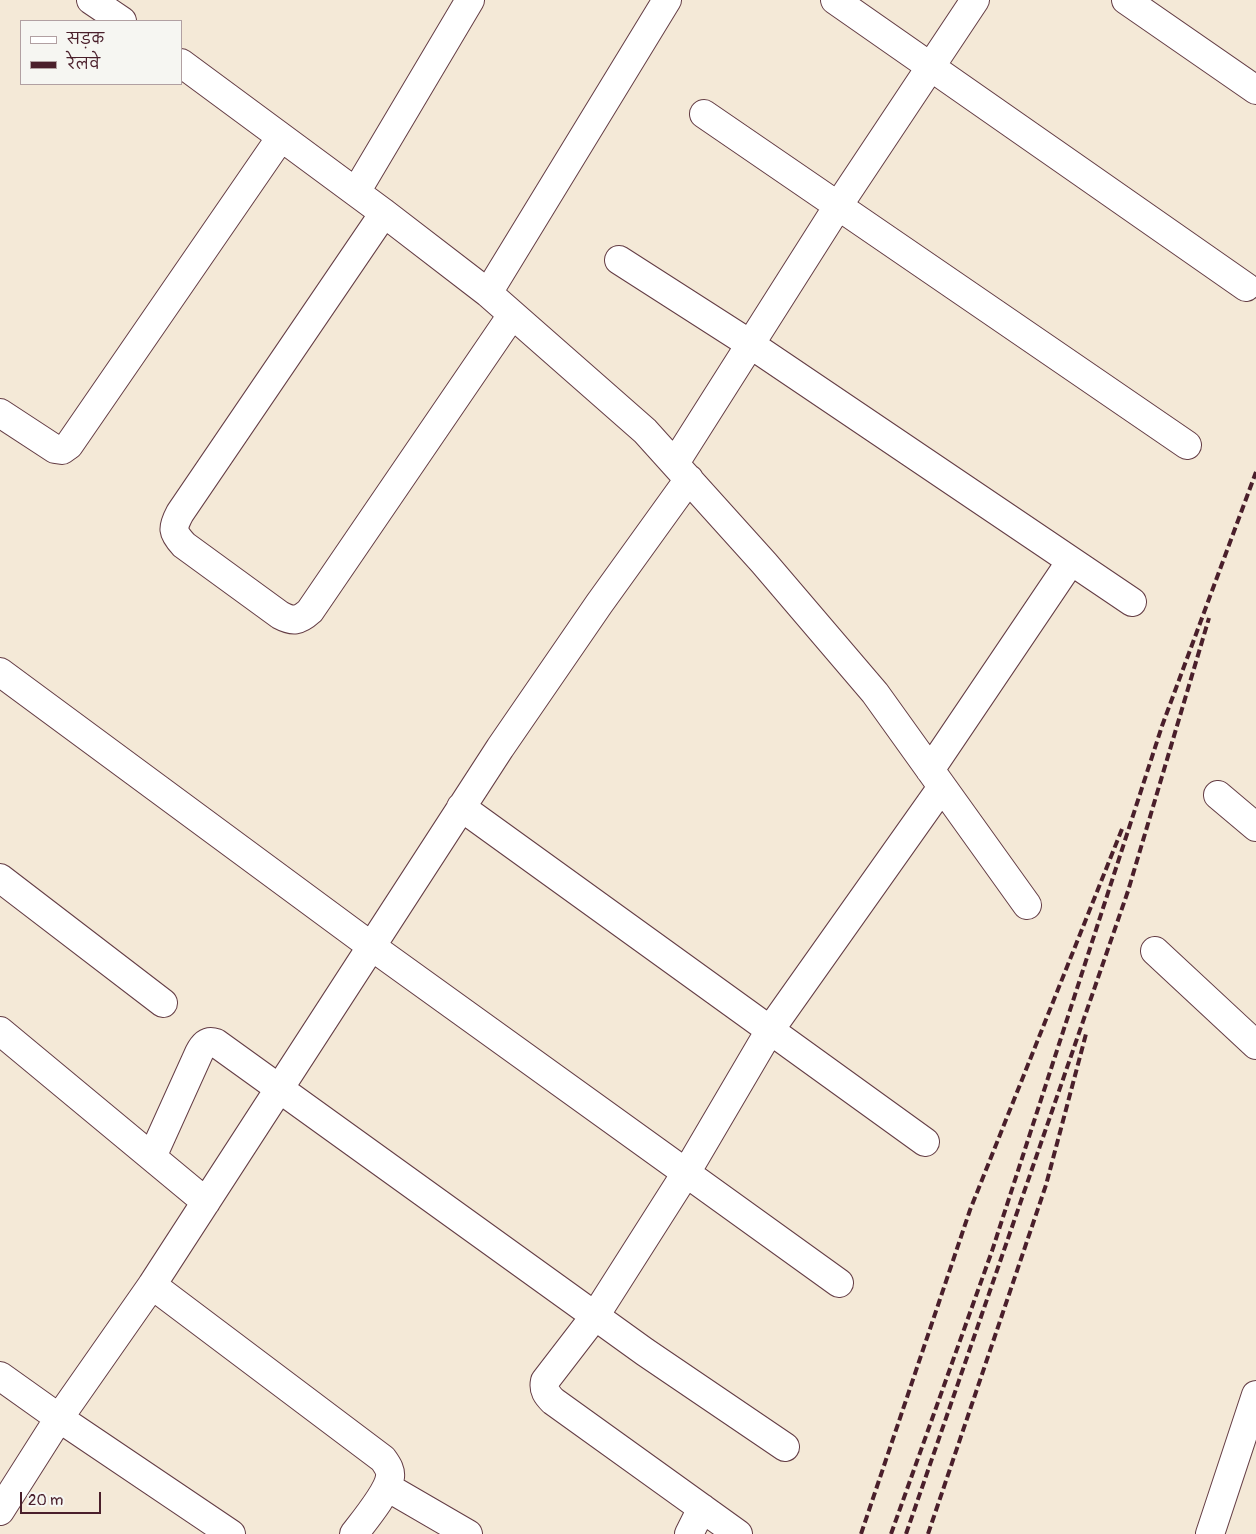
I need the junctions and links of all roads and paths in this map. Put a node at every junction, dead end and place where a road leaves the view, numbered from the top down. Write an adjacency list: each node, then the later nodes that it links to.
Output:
1 (91, 0): 7 (street)
2 (470, 0): 13 (street)
3 (666, 0): 18 (street)
4 (835, 0): 9 (street)
5 (975, 0): 9 (street)
6 (1126, 0): 10 (street)
7 (121, 20)
8 (182, 63): 12 (street)
9 (931, 66): 14 (street); 17 (street)
10 (1256, 90)
11 (704, 114): 14 (street)
12 (281, 137): 13 (street); 21 (street)
13 (356, 192): 15 (street)
14 (838, 206): 20 (street); 22 (street)
15 (384, 213): 18 (street); 19 (street)
16 (619, 260): 20 (street)
17 (1246, 287)
18 (488, 293): 19 (street)
19 (512, 315): 23 (street)
20 (750, 344): 23 (street); 24 (street)
21 (0, 413)
22 (1187, 445)
23 (682, 471): 27 (street); 29 (street)
24 (1071, 561): 25 (street); 27 (street)
25 (1132, 602)
26 (0, 672): 33 (street)
27 (936, 779): 32 (street); 36 (street)
28 (1218, 795): 30 (street)
29 (461, 807): 33 (street); 36 (street)
30 (1256, 827)
31 (0, 878): 35 (street)
32 (1027, 904)
33 (371, 946): 39 (street); 42 (street)
34 (1154, 951): 38 (street)
35 (162, 1003)
36 (770, 1030): 40 (street); 42 (street)
37 (0, 1031): 41 (street)
38 (1256, 1045)
39 (279, 1088): 41 (street); 43 (street); 46 (street)
40 (925, 1142)
41 (152, 1157): 43 (street)
42 (686, 1173): 44 (street); 46 (street)
43 (206, 1202): 45 (street)
44 (839, 1283)
45 (152, 1285): 49 (street); 51 (street)
46 (595, 1316): 50 (street); 52 (street)
47 (0, 1376): 49 (street)
48 (1256, 1394): 59 (street)
49 (59, 1418): 53 (street); 54 (street)
50 (785, 1447)
51 (386, 1487): 55 (street); 56 (street)
52 (702, 1508): 57 (street); 58 (street)
53 (0, 1511)
54 (231, 1534)
55 (354, 1534)
56 (468, 1534)
57 (689, 1534)
58 (738, 1534)
59 (1210, 1534)

